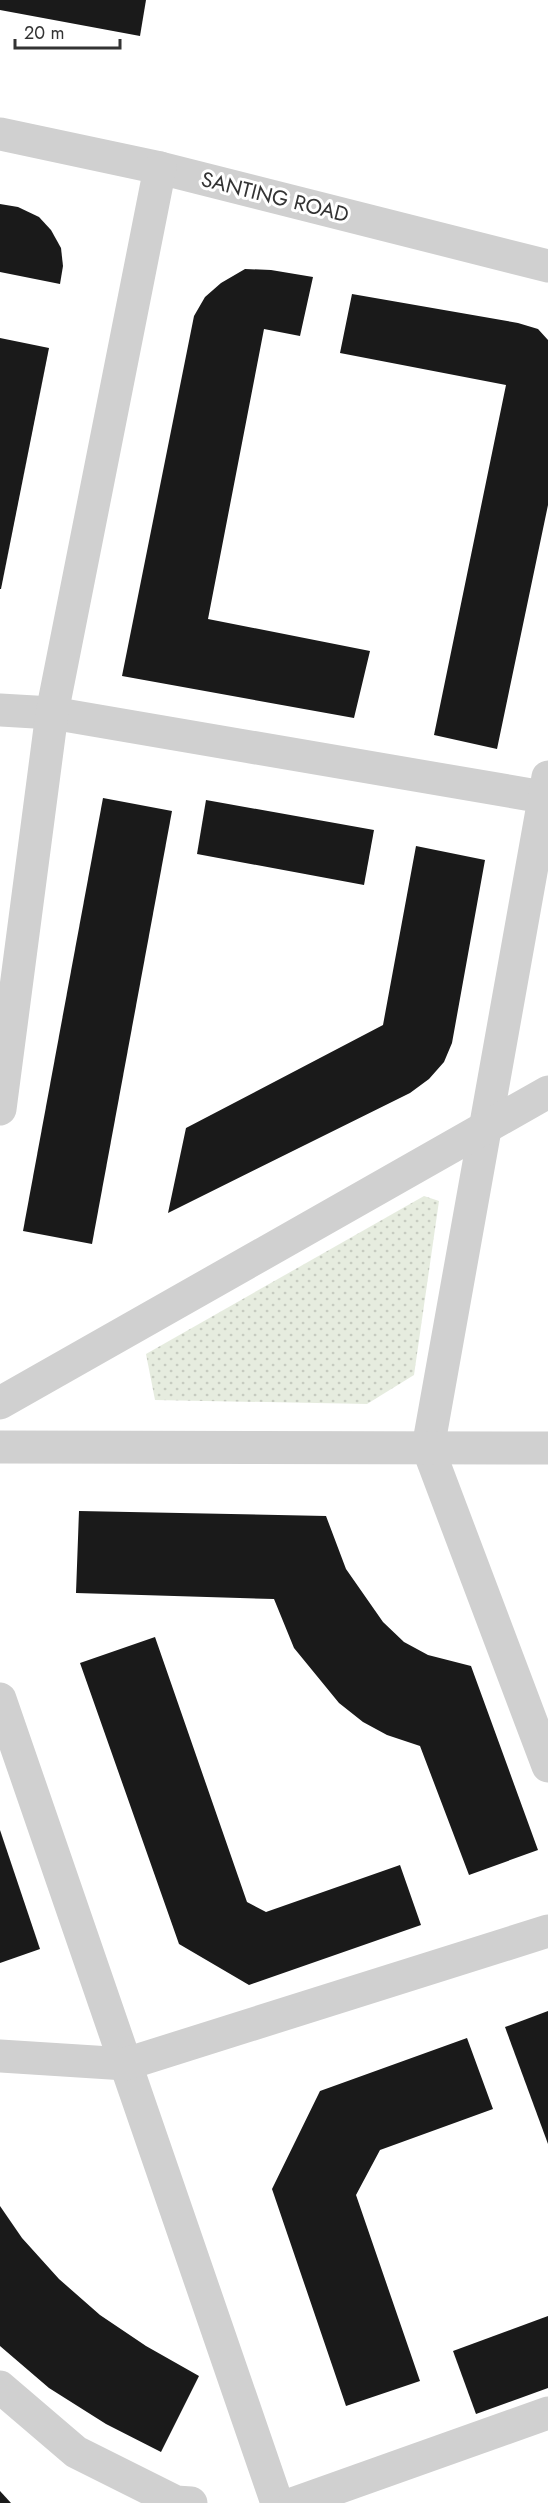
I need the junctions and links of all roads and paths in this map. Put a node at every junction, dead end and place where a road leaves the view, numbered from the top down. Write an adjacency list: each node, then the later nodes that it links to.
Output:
1 (0, 134): 2 (street, SANTING ROAD)
2 (160, 168): 3 (street, SANTING ROAD); 5 (street)
3 (548, 266)
4 (0, 710): 5 (street)
5 (52, 713): 6 (street); 8 (street)
6 (546, 787): 9 (street)
7 (548, 1092): 9 (street)
8 (0, 1109)
9 (485, 1127): 10 (street); 12 (street)
10 (0, 1403)
11 (0, 1410): 14 (street)
12 (428, 1448): 13 (street); 14 (street); 16 (street)
13 (548, 1448)
14 (1, 1450)
15 (0, 1699): 19 (street)
16 (548, 1766)
17 (548, 1931): 19 (street)
18 (0, 2056): 19 (street)
19 (126, 2064): 23 (street)
20 (0, 2387): 22 (street)
21 (548, 2413): 24 (street)
22 (191, 2503)
23 (277, 2503)
24 (295, 2503)

